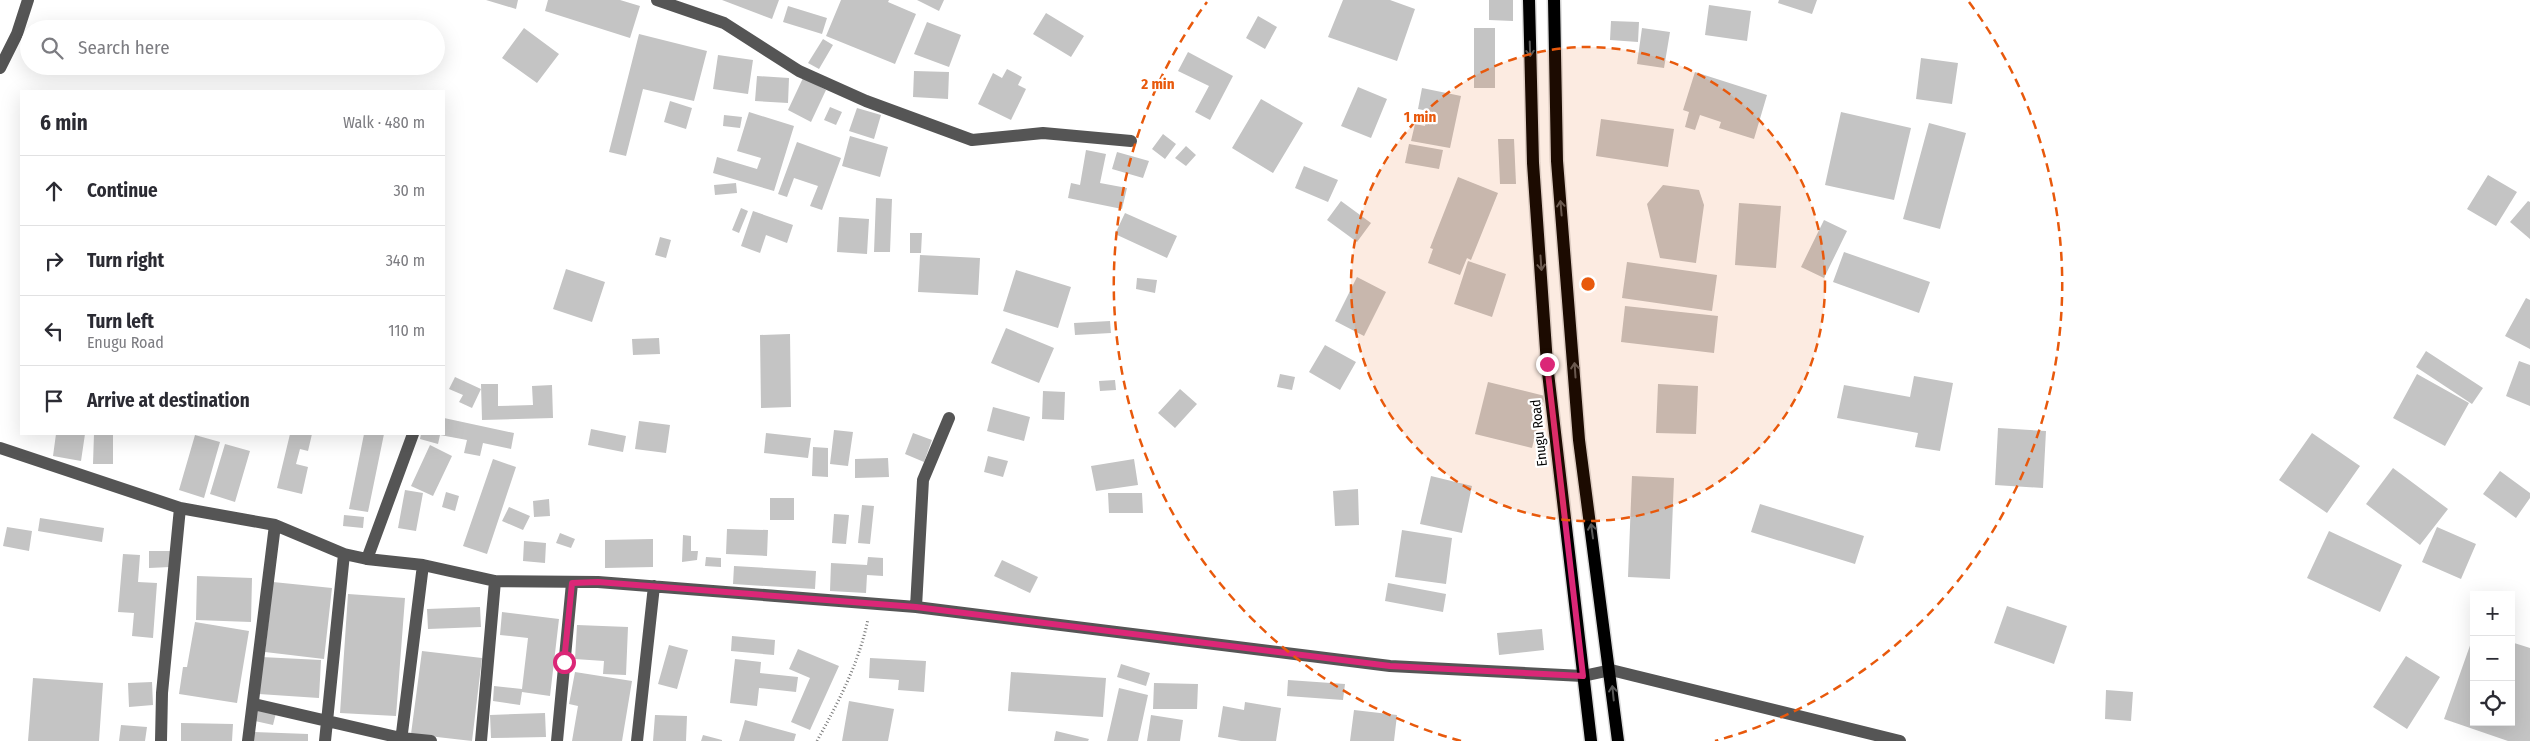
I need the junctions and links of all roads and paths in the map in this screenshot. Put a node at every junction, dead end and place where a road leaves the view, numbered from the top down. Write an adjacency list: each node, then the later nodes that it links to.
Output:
1 (28, 0): 5 (street)
2 (657, 0): 8 (street)
3 (1529, 0): 23 (main road, Enugu Road, one-way to 23)
4 (1554, 0): 22 (main road, one-way to 4)
5 (22, 20)
6 (20, 25): 7 (street)
7 (0, 68)
8 (1131, 141)
9 (949, 418): 21 (street)
10 (413, 435): 15 (street)
11 (0, 448): 12 (street)
12 (180, 508): 13 (street); 27 (street)
13 (275, 525): 14 (street); 24 (street)
14 (344, 554): 15 (street); 25 (street)
15 (367, 559): 16 (street)
16 (423, 565): 17 (street); 26 (street)
17 (496, 580): 18 (street); 31 (street)
18 (572, 583): 19 (street); 32 (street)
19 (654, 586): 20 (street); 33 (street)
20 (872, 604): 21 (street); 34 (path)
21 (916, 607): 23 (street)
22 (1611, 670): 23 (street); 36 (main road, one-way to 22); 37 (street)
23 (1583, 676): 35 (main road, Enugu Road)
24 (254, 704): 25 (street); 28 (street)
25 (328, 721): 26 (street); 29 (street)
26 (401, 740): 30 (street)
27 (161, 741)
28 (248, 741)
29 (325, 741)
30 (431, 741)
31 (481, 741)
32 (557, 741)
33 (637, 741)
34 (817, 741)
35 (1591, 741)
36 (1618, 741)
37 (1900, 741)

